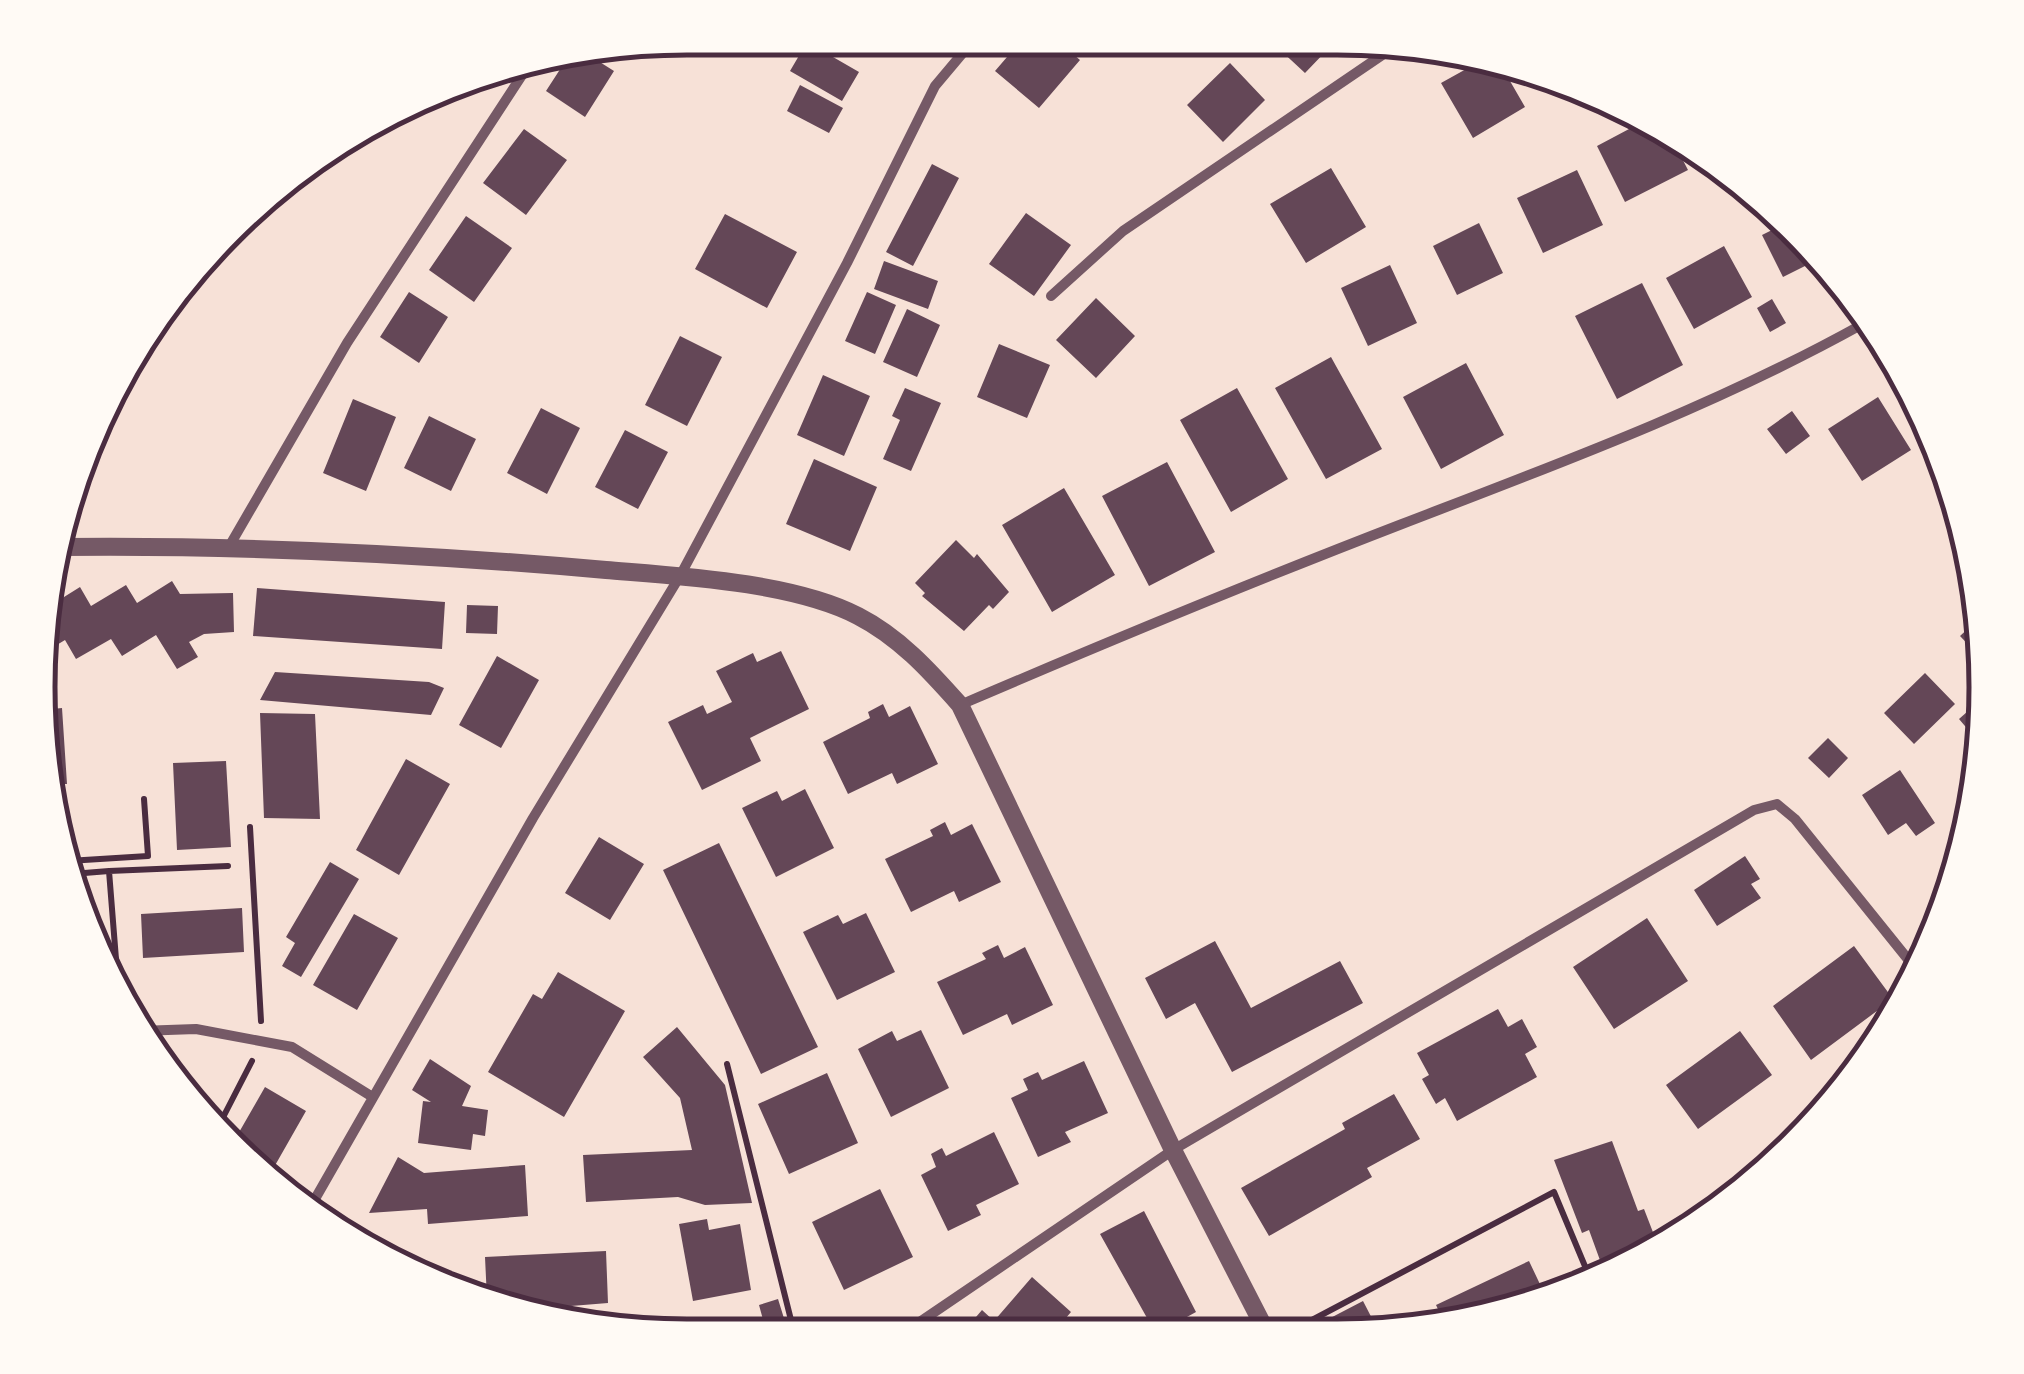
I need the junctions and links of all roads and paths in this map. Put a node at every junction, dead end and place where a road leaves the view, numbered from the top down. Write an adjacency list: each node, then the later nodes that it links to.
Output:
1 (961, 55): 8 (street)
2 (1379, 56): 4 (street)
3 (520, 78): 6 (street)
4 (1051, 296)
5 (1856, 328): 9 (street)
6 (230, 545): 7 (street); 8 (street)
7 (71, 547)
8 (680, 576): 9 (street); 21 (street)
9 (960, 704): 23 (street)
10 (144, 799): 12 (path)
11 (250, 827): 19 (path)
12 (80, 860)
13 (228, 866): 14 (path)
14 (109, 871): 15 (path); 16 (path)
15 (84, 873)
16 (116, 958)
17 (1908, 959): 23 (street)
18 (157, 1030): 19 (street)
19 (262, 1041): 21 (street); 22 (path)
20 (728, 1064): 26 (path)
21 (372, 1096): 24 (street)
22 (224, 1116)
23 (1173, 1150): 27 (street); 28 (street)
24 (316, 1198)
25 (1586, 1268): 29 (path)
26 (791, 1319)
27 (924, 1319)
28 (1259, 1319)
29 (1314, 1319)

